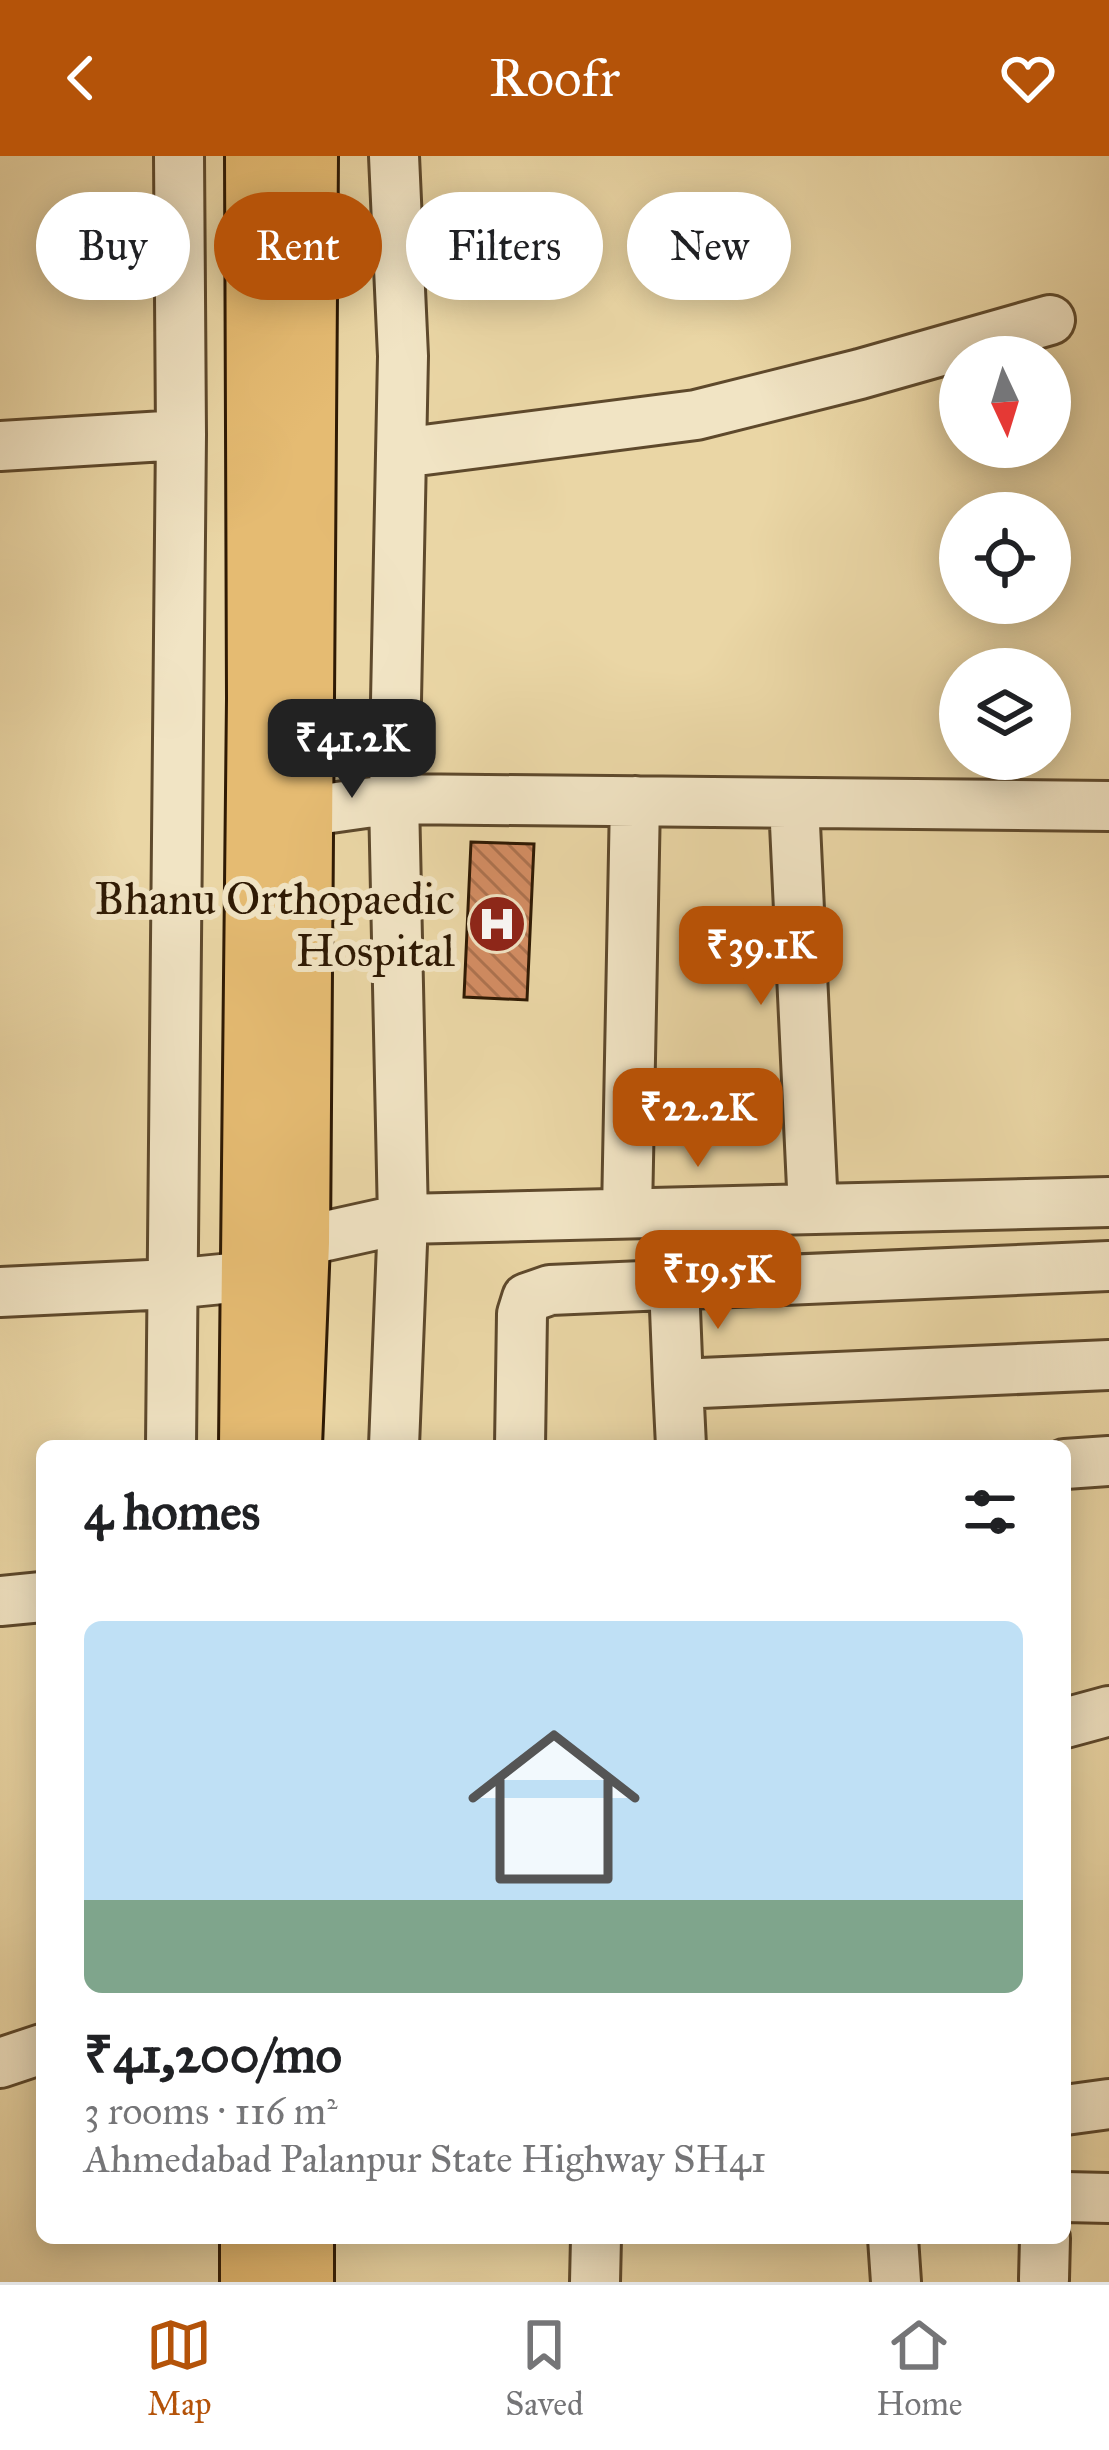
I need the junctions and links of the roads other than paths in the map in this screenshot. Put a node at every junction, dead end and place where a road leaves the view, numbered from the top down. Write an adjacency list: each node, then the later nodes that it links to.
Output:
1 (179, 156): 6 (street)
2 (256, 156): 20 (main road)
3 (307, 156): 13 (main road)
4 (394, 156): 8 (street)
5 (1049, 320): 8 (street)
6 (181, 435): 7 (street); 21 (street)
7 (0, 446)
8 (400, 453): 9 (street)
9 (394, 799): 10 (street); 13 (street); 17 (street)
10 (635, 801): 11 (street); 16 (street)
11 (794, 803): 12 (street); 15 (street)
12 (1109, 806)
13 (302, 812): 18 (main road)
14 (1109, 1202): 15 (street)
15 (812, 1209): 16 (street)
16 (627, 1213): 17 (street)
17 (404, 1219): 18 (street); 29 (street)
18 (299, 1242): 28 (main road)
19 (1109, 1266): 22 (street)
20 (252, 1276): 21 (street); 27 (main road)
21 (171, 1284): 23 (street); 26 (street)
22 (674, 1284): 25 (street); 30 (street)
23 (0, 1292)
24 (1109, 1365): 25 (street)
25 (677, 1384): 31 (street)
26 (172, 1440)
27 (250, 1440)
28 (291, 1440)
29 (394, 1440)
30 (520, 1440)
31 (681, 1440)
32 (1109, 1461): 33 (street)
33 (1071, 1464)
34 (36, 1598): 35 (street)
35 (0, 1601)
36 (1109, 1711): 37 (street)
37 (1071, 1721)
38 (36, 2051): 39 (street)
39 (0, 2063)
40 (1109, 2104): 41 (street)
41 (1071, 2109)
42 (1071, 2198): 43 (street)
43 (1109, 2198)
44 (251, 2244): 48 (main road)
45 (303, 2244): 49 (main road)
46 (596, 2244): 50 (street)
47 (893, 2244): 51 (street)
48 (251, 2282)
49 (303, 2282)
50 (595, 2282)
51 (896, 2282)

